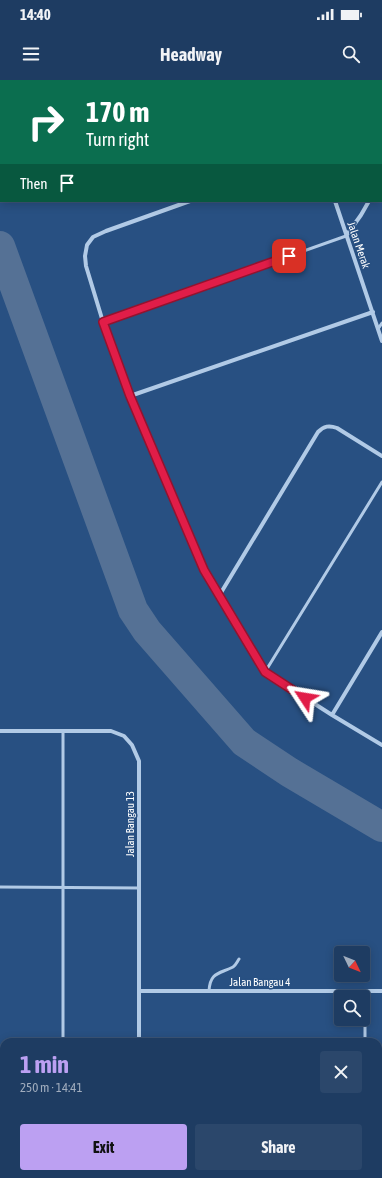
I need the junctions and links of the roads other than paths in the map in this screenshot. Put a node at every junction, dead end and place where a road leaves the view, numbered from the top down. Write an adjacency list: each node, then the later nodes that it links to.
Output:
1 (187, 202): 6 (street)
2 (335, 202): 4 (street, Jalan Merak)
3 (368, 202): 4 (street)
4 (346, 236): 5 (street, Jalan Merak); 6 (lane)
5 (373, 312): 8 (street, Jalan Merak); 10 (street)
6 (103, 322): 10 (street)
7 (382, 323): 8 (lane)
8 (378, 329): 9 (street, Jalan Merak)
9 (382, 341)
10 (130, 396): 13 (street)
11 (382, 456): 13 (street)
12 (382, 482): 15 (lane)
13 (219, 596): 15 (street)
14 (382, 632): 16 (street)
15 (265, 672): 16 (street)
16 (332, 715): 19 (street)
17 (0, 731): 18 (street, Jalan Bangau 13)
18 (63, 731): 21 (lane); 22 (street, Jalan Bangau 13)
19 (382, 744)
20 (0, 887): 21 (lane)
21 (63, 888): 22 (lane); 30 (lane)
22 (139, 888): 24 (street, Jalan Bangau 13)
23 (239, 959): 25 (lane)
24 (139, 991): 25 (street, Jalan Bangau 4); 31 (street, Jalan Bangau 13)
25 (209, 991): 26 (street, Jalan Bangau 4)
26 (334, 991)
27 (370, 991): 28 (street, Jalan Bangau 4)
28 (382, 991)
29 (365, 1026): 32 (lane)
30 (63, 1038)
31 (139, 1038)
32 (365, 1038)

